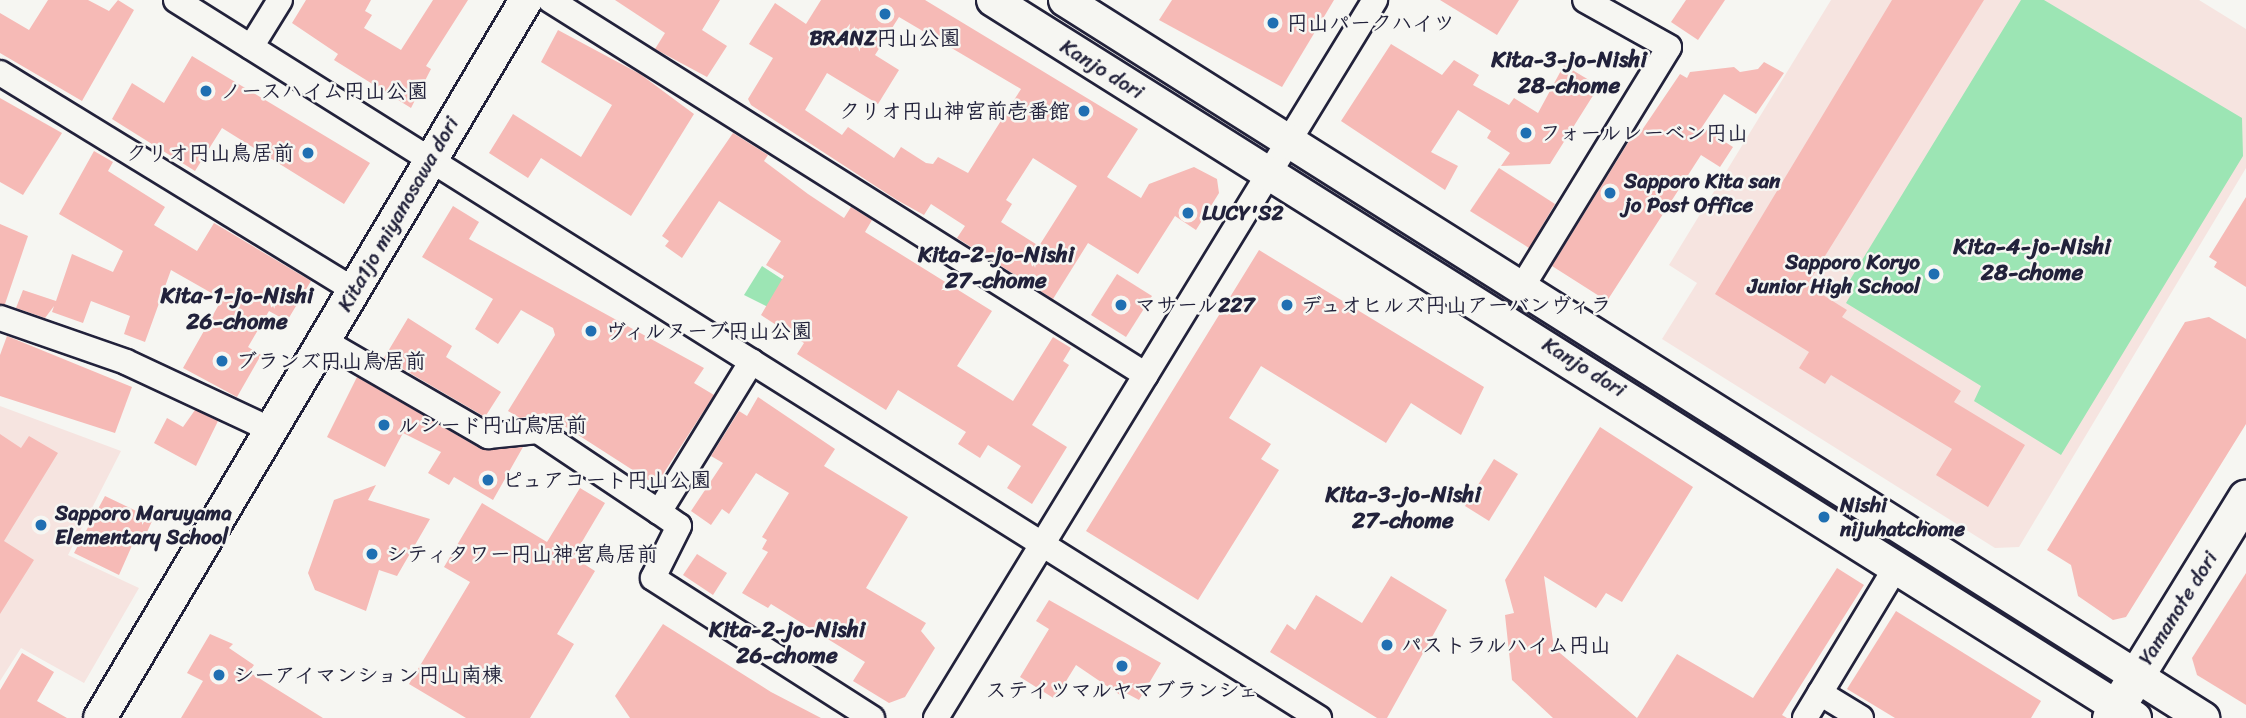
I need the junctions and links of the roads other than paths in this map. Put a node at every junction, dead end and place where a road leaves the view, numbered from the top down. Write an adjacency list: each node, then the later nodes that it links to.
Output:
1 (176, 0): 9 (street)
2 (280, 0): 9 (street)
3 (526, 0): 12 (street, Kita1jo miyanosawa dori)
4 (550, 0): 19 (street)
5 (993, 0): 13 (street, Kanjo dori)
6 (1065, 0): 11 (street, Kanjo dori)
7 (1376, 0): 11 (street)
8 (1586, 0): 14 (street)
9 (251, 47): 12 (street)
10 (0, 73): 15 (street)
11 (1288, 143): 13 (street); 14 (street, Kanjo dori)
12 (430, 159): 15 (street, Kita1jo miyanosawa dori); 18 (street)
13 (1269, 174): 19 (street); 24 (street, Kanjo dori)
14 (1522, 286): 25 (street, Kanjo dori)
15 (354, 290): 17 (street, Kita1jo miyanosawa dori)
16 (0, 317): 20 (street)
17 (324, 341): 20 (street, Kita1jo miyanosawa dori); 21 (street)
18 (752, 361): 21 (street); 23 (street)
19 (1146, 375): 23 (street)
20 (272, 429): 28 (street, Kita1jo miyanosawa dori)
21 (659, 512): 29 (street)
22 (2241, 518): 25 (main road, Yamanote dori)
23 (1042, 544): 30 (street); 31 (street)
24 (1896, 567): 26 (street); 27 (street, Kanjo dori)
25 (2136, 676): 27 (main road, Yamanote dori); 34 (street, Kanjo dori)
26 (1820, 693): 32 (street); 33 (street)
27 (2121, 714)
28 (100, 718)
29 (872, 718)
30 (936, 718)
31 (1319, 718)
32 (1805, 718)
33 (1861, 718)
34 (2203, 718)

